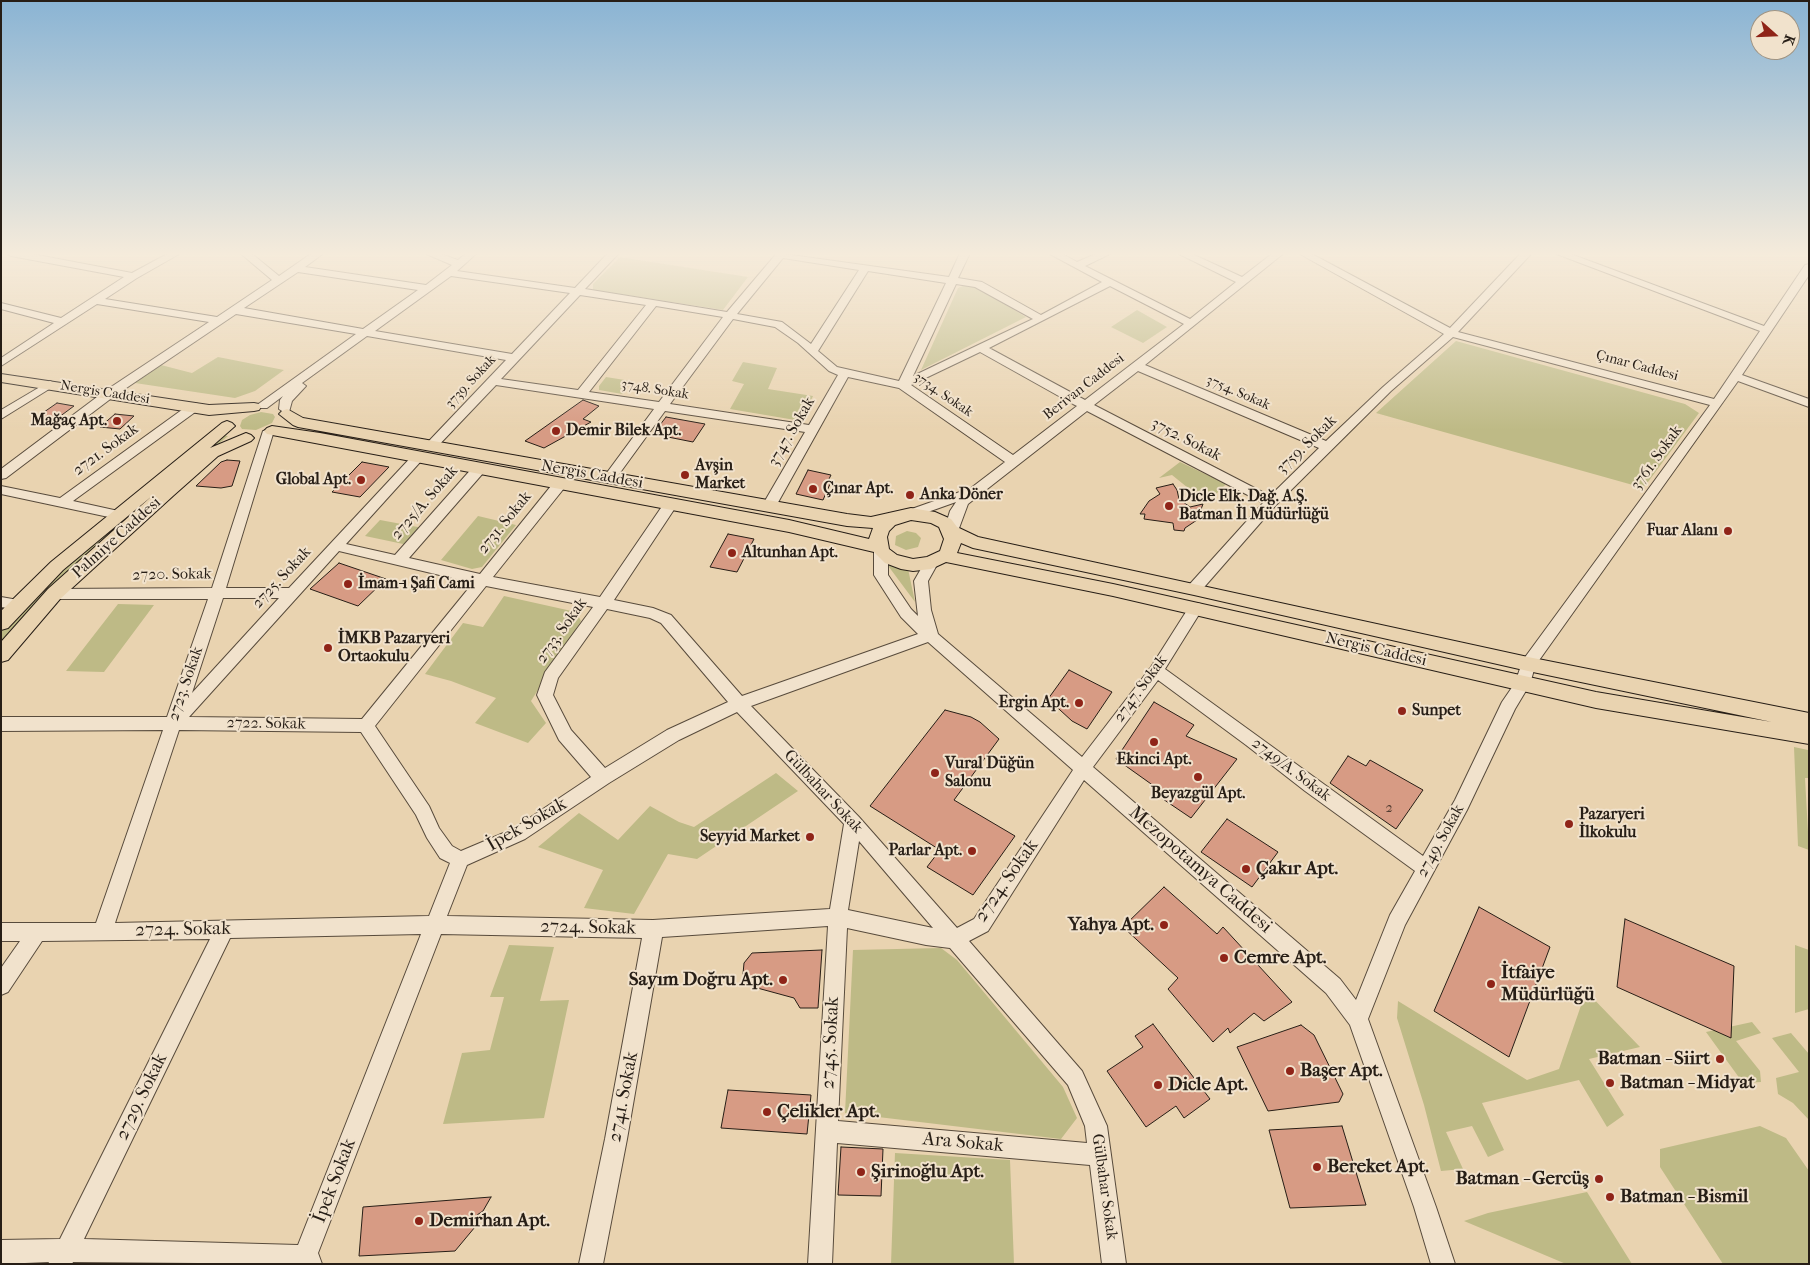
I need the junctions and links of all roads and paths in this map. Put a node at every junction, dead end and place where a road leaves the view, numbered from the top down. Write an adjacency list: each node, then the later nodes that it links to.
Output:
1 (24, 312): 23 (street)
2 (79, 312): 23 (street)
3 (167, 312): 22 (street)
4 (231, 312): 22 (street)
5 (245, 312): 26 (street)
6 (392, 312): 26 (street)
7 (560, 312): 31 (street, 3739. Sokak)
8 (646, 312): 41 (street)
9 (718, 312): 20 (street, 3734. Sokak)
10 (837, 312): 29 (street)
11 (937, 312): 39 (street)
12 (1030, 312): 21 (street)
13 (1053, 312): 21 (street)
14 (1167, 312): 24 (street)
15 (1206, 312): 24 (street, Berivan Caddesi)
16 (1413, 312): 27 (street, Çınar Caddesi)
17 (1472, 312): 27 (street, 3759. Sokak)
18 (1718, 312): 25 (street)
19 (1778, 312): 25 (street, 3761. Sokak)
20 (731, 314): 29 (street, 3734. Sokak); 46 (street)
21 (1041, 318): 28 (street)
22 (218, 320): 40 (street)
23 (63, 322): 32 (street)
24 (1191, 324): 33 (street, Berivan Caddesi)
25 (1766, 330): 35 (street, 3761. Sokak)
26 (362, 333): 30 (street); 31 (street)
27 (1452, 333): 42 (street, Çınar Caddesi); 55 (street, 3759. Sokak)
28 (980, 348): 39 (street); 45 (street, 3752. Sokak)
29 (812, 352): 34 (street, 3734. Sokak)
30 (330, 358): 44 (street); 48 (street)
31 (515, 358): 37 (street, 3739. Sokak)
32 (1, 363)
33 (1137, 366): 45 (street, Berivan Caddesi); 55 (street, 3754. Sokak)
34 (845, 373): 39 (street, 3734. Sokak); 51 (street, 3747. Sokak)
35 (1735, 376): 42 (street, 3761. Sokak); 43 (street)
36 (1, 378): 38 (main road, Nergis Caddesi)
37 (494, 381): 41 (street, 3748. Sokak); 54 (street, 3739. Sokak)
38 (50, 384): 40 (main road, Nergis Caddesi); 49 (street)
39 (903, 385): 57 (street, 3734. Sokak)
40 (109, 394): 47 (main road, Nergis Caddesi); 59 (street)
41 (582, 394): 46 (street, 3748. Sokak)
42 (1717, 403): 87 (street, 3761. Sokak)
43 (1809, 403)
44 (258, 406): 47 (main road, Nergis Caddesi); 48 (main road); 50 (main road)
45 (1086, 406): 57 (street, Berivan Caddesi); 65 (street, 3752. Sokak)
46 (663, 407): 51 (street, 3748. Sokak); 60 (street)
47 (202, 408): 50 (main road); 64 (street, 2721. Sokak)
48 (286, 412): 52 (main road); 54 (main road, Nergis Caddesi)
49 (1, 415)
50 (227, 425): 53 (main road); 68 (main road, Palmiye Caddesi)
51 (812, 429): 67 (street, 3747. Sokak)
52 (269, 433): 53 (main road); 56 (main road, Nergis Caddesi); 77 (street, 2723. Sokak)
53 (246, 438): 79 (main road, Palmiye Caddesi)
54 (432, 445): 60 (main road, Nergis Caddesi)
55 (1328, 447): 65 (street, 3759. Sokak)
56 (418, 457): 58 (main road, Nergis Caddesi); 71 (street, 2725. Sokak)
57 (1013, 461): 62 (street, Berivan Caddesi)
58 (479, 469): 61 (main road, Nergis Caddesi); 73 (street, 2725/A. Sokak)
59 (1, 475)
60 (609, 478): 67 (main road, Nergis Caddesi)
61 (560, 484): 66 (main road, Nergis Caddesi); 75 (street, 2731. Sokak)
62 (978, 489): 69 (street); 70 (street)
63 (1, 490): 64 (street)
64 (62, 502): 68 (street)
65 (1271, 502): 76 (street, 3759. Sokak)
66 (670, 505): 72 (main road, Nergis Caddesi); 81 (street, 2733. Sokak)
67 (769, 506): 69 (main road, Nergis Caddesi)
68 (118, 515): 82 (main road, Palmiye Caddesi)
69 (905, 515): 70 (main road); 72 (main road)
70 (951, 531): 74 (main road); 76 (main road, Nergis Caddesi)
71 (336, 546): 73 (street, Gülbahar Sokak); 78 (street, 2725. Sokak)
72 (880, 548): 74 (main road); 85 (street, Mezopotamya Caddesi)
73 (398, 560): 75 (street, Gülbahar Sokak)
74 (938, 560): 83 (main road, Nergis Caddesi); 85 (street)
75 (482, 580): 81 (street, Gülbahar Sokak); 94 (street, 2731. Sokak)
76 (1194, 589): 87 (main road, Nergis Caddesi)
77 (218, 592): 78 (street, 2720. Sokak); 79 (street, 2720. Sokak); 92 (street, 2723. Sokak)
78 (291, 593): 92 (street, 2725. Sokak)
79 (54, 594): 86 (main road, Palmiye Caddesi)
80 (1, 602): 82 (street)
81 (604, 602): 90 (street, Gülbahar Sokak); 97 (street, 2733. Sokak)
82 (19, 605): 84 (main road, Palmiye Caddesi)
83 (1196, 608): 88 (street, 2747. Sokak); 89 (main road, Nergis Caddesi)
84 (1, 623)
85 (931, 634): 90 (street, İpek Sokak); 96 (street, Mezopotamya Caddesi)
86 (1, 655)
87 (1528, 664): 89 (street, 2749. Sokak); 91 (main road, Nergis Caddesi)
88 (1156, 671): 96 (street, 2747. Sokak); 100 (street, 2749/A. Sokak)
89 (1522, 684): 95 (main road, Nergis Caddesi); 100 (street, 2749. Sokak)
90 (739, 704): 97 (street, İpek Sokak); 98 (street, Gülbahar Sokak)
91 (1809, 721)
92 (173, 723): 93 (street, 2722. Sokak); 94 (street, 2722. Sokak); 107 (street, 2723. Sokak)
93 (1, 724)
94 (366, 726): 99 (street)
95 (1809, 736)
96 (1083, 768): 108 (street, 2724. Sokak); 110 (street, Mezopotamya Caddesi)
97 (603, 778): 99 (street, İpek Sokak)
98 (853, 822): 101 (street, 2745. Sokak); 108 (street, Gülbahar Sokak)
99 (460, 860): 102 (street, İpek Sokak)
100 (1426, 868): 110 (street, 2749. Sokak)
101 (838, 917): 103 (street, 2724. Sokak); 108 (street, 2724. Sokak); 111 (street, 2745. Sokak)
102 (435, 925): 103 (street, 2724. Sokak); 104 (street, 2724. Sokak); 115 (street, İpek Sokak)
103 (653, 929): 116 (street, 2741. Sokak)
104 (224, 930): 107 (street, 2724. Sokak); 114 (street, 2729. Sokak)
105 (1, 932): 106 (street, 2724. Sokak)
106 (37, 932): 107 (street, 2724. Sokak); 109 (street)
107 (102, 932)
108 (954, 939): 112 (street, Gülbahar Sokak)
109 (1, 985)
110 (1358, 1019): 119 (street, Mezopotamya Caddesi)
111 (826, 1131): 112 (street, Ara Sokak); 117 (street, 2745. Sokak)
112 (1101, 1155): 118 (street, Gülbahar Sokak)
113 (1, 1252): 114 (street)
114 (63, 1257): 115 (street)
115 (306, 1261)
116 (591, 1264)
117 (820, 1264)
118 (1114, 1264)
119 (1443, 1264)

